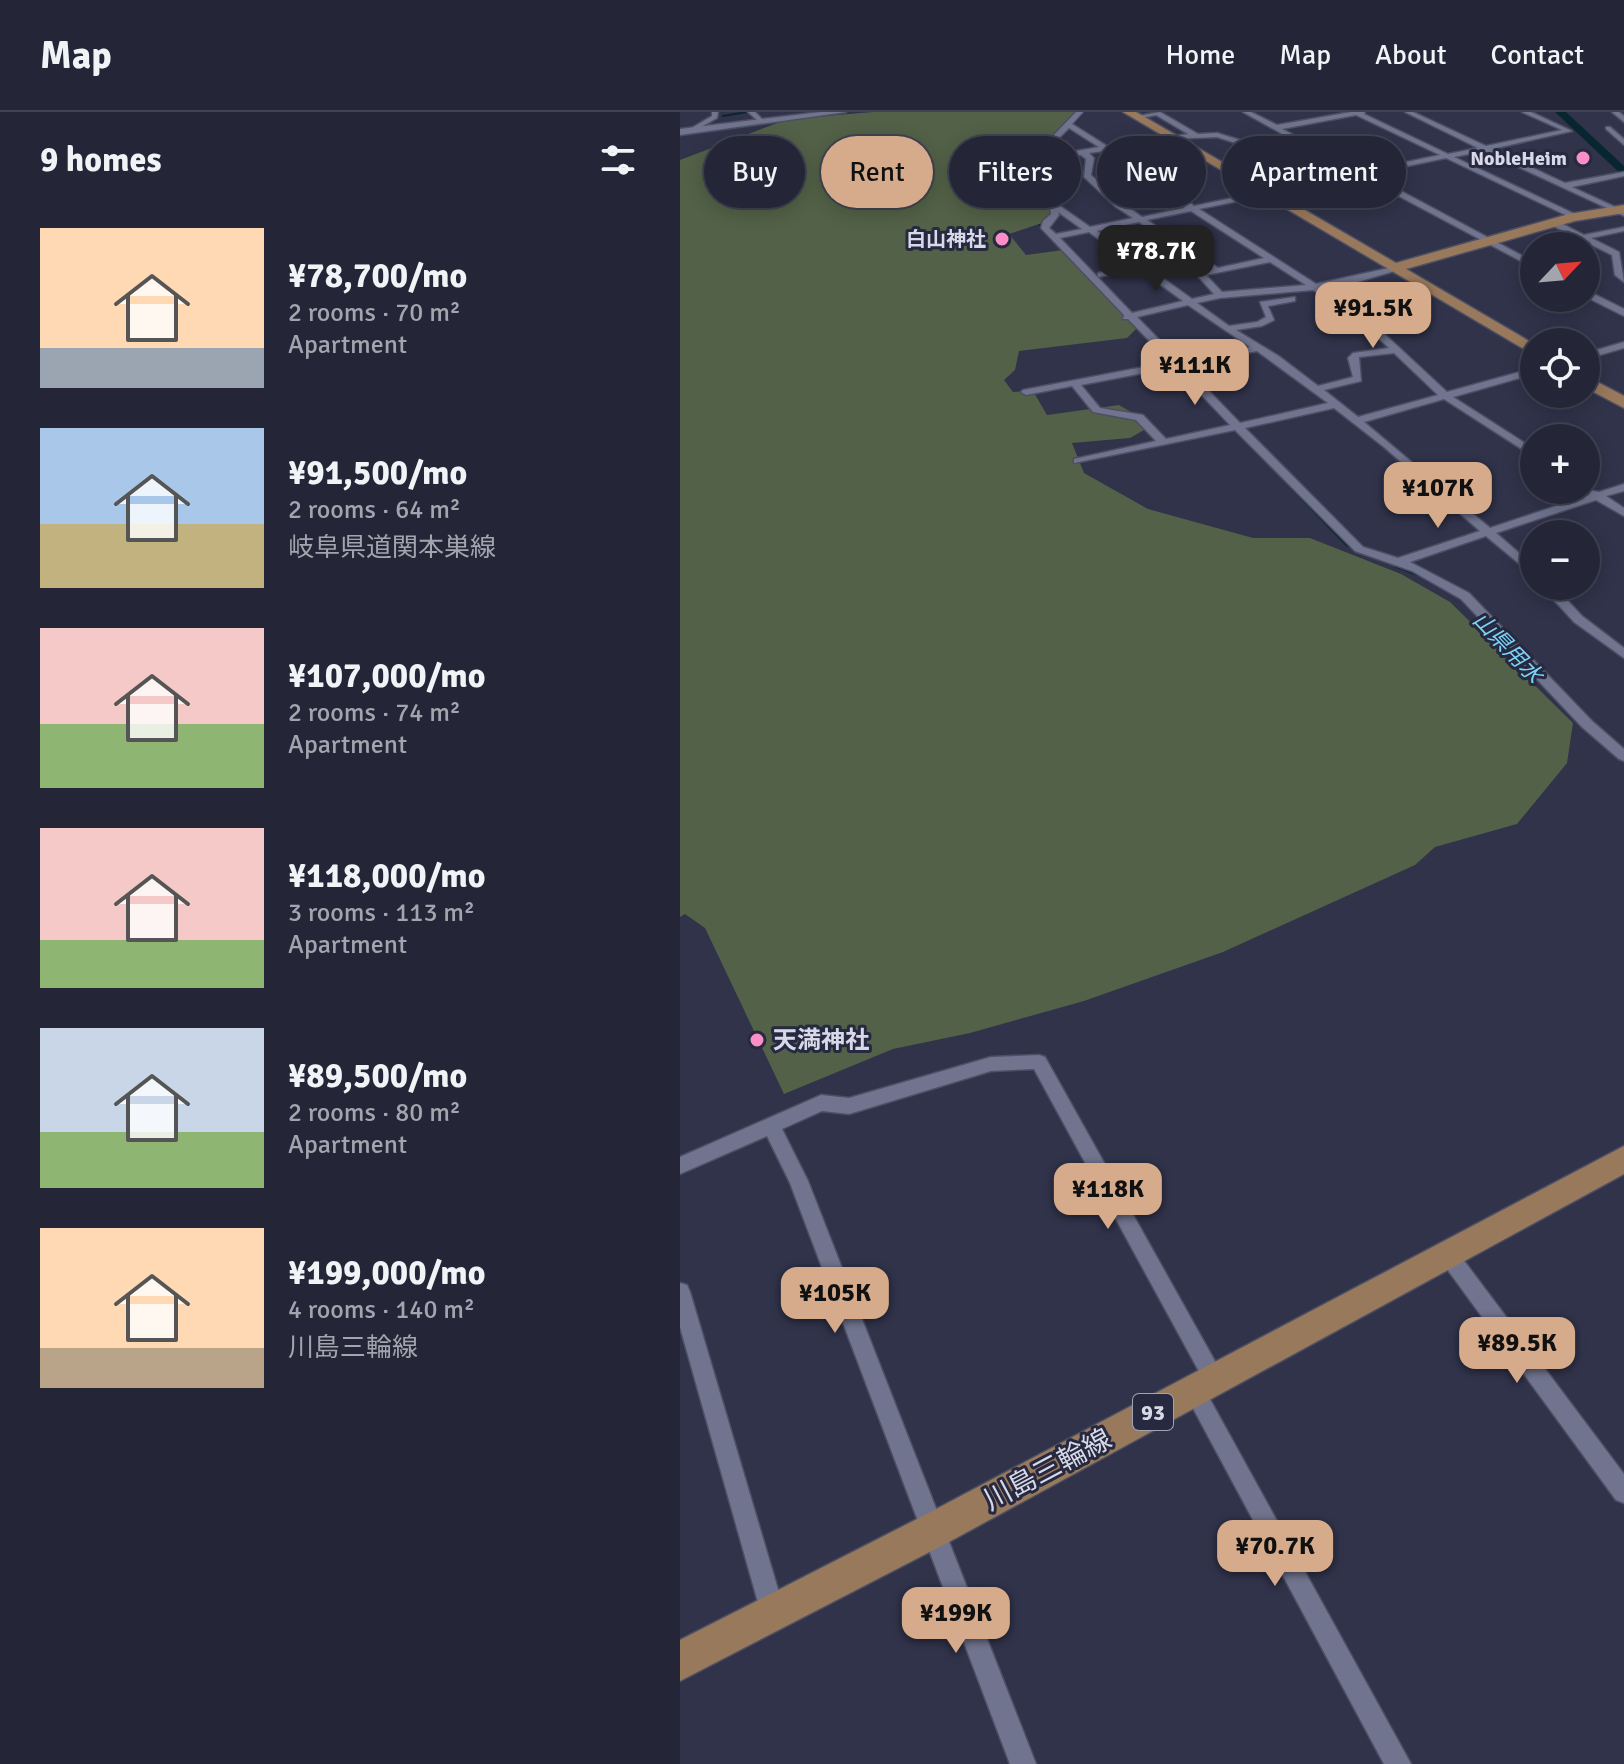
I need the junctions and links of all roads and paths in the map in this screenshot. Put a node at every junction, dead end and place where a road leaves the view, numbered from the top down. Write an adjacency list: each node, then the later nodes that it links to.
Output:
1 (715, 112): 16 (street)
2 (751, 112): 11 (street)
3 (842, 112): 11 (street)
4 (1080, 112): 13 (street)
5 (1246, 112): 14 (street)
6 (1358, 112): 14 (street); 30 (street)
7 (1408, 112): 26 (street)
8 (1525, 112): 26 (street)
9 (1615, 112): 12 (street)
10 (1132, 114): 18 (street); 20 (main road)
11 (760, 120): 16 (street)
12 (1624, 120)
13 (1068, 124): 19 (street); 24 (street)
14 (1274, 128): 22 (street)
15 (1608, 128): 25 (street)
16 (692, 130): 17 (street)
17 (680, 132)
18 (1196, 135): 21 (street); 23 (street)
19 (1057, 136)
20 (1169, 136)
21 (1184, 136)
22 (1288, 136)
23 (1222, 137)
24 (1097, 142)
25 (1624, 143)
26 (1484, 148): 30 (street); 33 (street)
27 (1097, 150): 29 (street)
28 (1081, 153): 29 (street)
29 (1084, 153): 41 (street)
30 (1447, 156): 31 (street); 40 (street)
31 (1406, 165)
32 (1624, 174): 33 (street)
33 (1562, 186): 39 (street)
34 (1406, 197): 48 (street)
35 (1054, 208): 47 (street)
36 (1058, 208): 44 (street)
37 (1193, 208): 41 (street); 51 (street)
38 (1292, 208): 53 (main road)
39 (1621, 210): 40 (main road)
40 (1574, 217): 42 (main road)
41 (1141, 219): 44 (street); 54 (street)
42 (1554, 223): 45 (street); 48 (main road)
43 (1624, 229): 46 (street)
44 (1090, 230): 47 (street); 52 (street)
45 (1573, 232)
46 (1600, 234)
47 (1054, 237): 64 (street)
48 (1488, 241): 50 (street); 53 (main road)
49 (1600, 246): 56 (street)
50 (1520, 258)
51 (1271, 259): 54 (street); 57 (street)
52 (1141, 266): 55 (street); 62 (street)
53 (1395, 268): 57 (street); 67 (main road)
54 (1217, 271): 59 (street)
55 (1101, 275)
56 (1624, 279)
57 (1314, 287): 58 (street); 70 (street)
58 (1283, 290): 59 (street); 65 (street)
59 (1220, 295): 62 (street)
60 (1612, 297): 61 (street)
61 (1601, 300): 63 (street)
62 (1189, 302): 64 (street); 65 (street)
63 (1624, 313)
64 (1128, 316): 72 (street)
65 (1227, 329): 69 (street)
66 (1142, 336): 72 (street)
67 (1520, 342)
68 (1624, 345): 71 (street)
69 (1260, 348): 72 (street); 76 (street)
70 (1396, 350): 76 (street); 78 (street)
71 (1600, 352)
72 (1172, 364): 74 (street); 82 (street)
73 (1520, 375): 78 (street)
74 (1074, 383): 77 (street); 83 (street)
75 (1600, 389): 79 (main road)
76 (1314, 390): 80 (street)
77 (1026, 392)
78 (1445, 396): 81 (street); 84 (street)
79 (1624, 403)
80 (1334, 405): 81 (street); 82 (street)
81 (1356, 421): 91 (street)
82 (1235, 429): 83 (street); 93 (street)
83 (1164, 443): 85 (street)
84 (1520, 445)
85 (1078, 461)
86 (1624, 487): 87 (street)
87 (1600, 495)
88 (1600, 498): 90 (street)
89 (1573, 504): 91 (street)
90 (1624, 513)
91 (1488, 532): 92 (street); 93 (street)
92 (1520, 560)
93 (1398, 562): 96 (street)
94 (1560, 600): 95 (street)
95 (1624, 654)
96 (1621, 750)
97 (770, 1124): 99 (street); 102 (street); 104 (street)
98 (1624, 1159): 100 (main road, 川島三輪線 / 93)
99 (680, 1166)
100 (1446, 1252): 102 (main road, 川島三輪線 / 93); 103 (street)
101 (680, 1292): 105 (street)
102 (1204, 1385): 104 (main road, 川島三輪線 / 93); 108 (street)
103 (1624, 1492)
104 (934, 1530): 105 (main road, 川島三輪線 / 93); 107 (street)
105 (773, 1613): 106 (main road, 川島三輪線 / 93)
106 (680, 1661)
107 (1023, 1764)
108 (1398, 1764)

